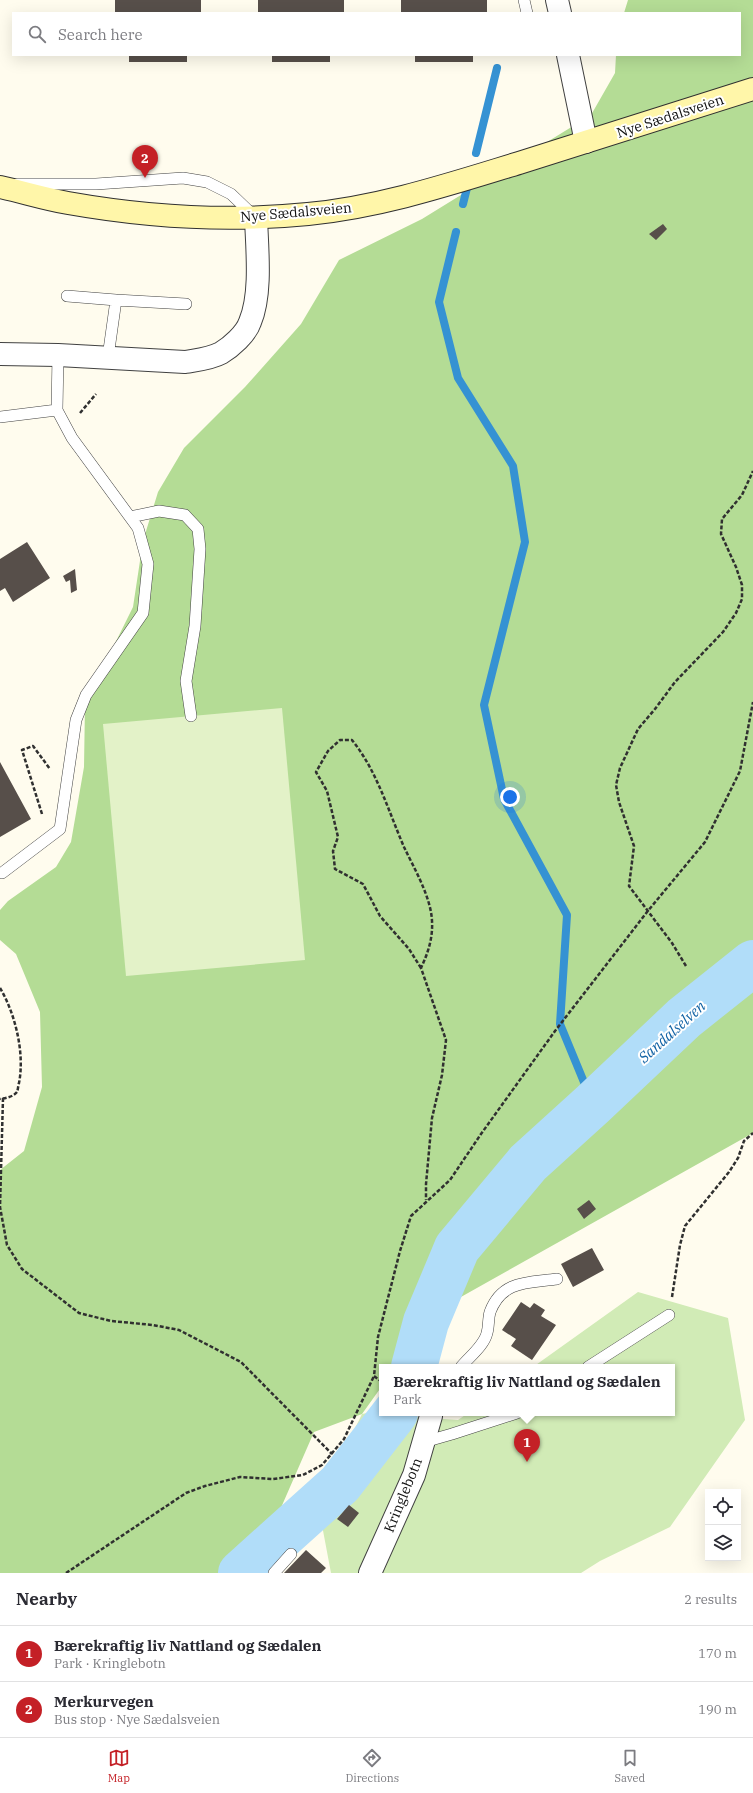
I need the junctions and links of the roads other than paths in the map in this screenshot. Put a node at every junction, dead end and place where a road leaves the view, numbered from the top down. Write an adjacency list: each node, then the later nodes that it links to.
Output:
1 (524, 0): 3 (lane)
2 (557, 0): 4 (street)
3 (527, 12)
4 (560, 12)
5 (568, 56): 7 (street)
6 (753, 89): 7 (main road, Nye Sædalsveien)
7 (586, 142): 9 (main road, Nye Sædalsveien)
8 (0, 185): 9 (main road, Nye Sædalsveien); 9 (lane)
9 (256, 218): 15 (street)
10 (67, 296): 11 (lane)
11 (116, 300): 12 (lane); 15 (lane)
12 (186, 304)
13 (0, 354): 14 (street)
14 (58, 355): 15 (street); 16 (lane)
15 (108, 357)
16 (57, 410): 17 (lane); 18 (lane)
17 (0, 417)
18 (130, 517): 19 (lane); 20 (lane)
19 (192, 716)
20 (2, 873)
21 (557, 1279): 23 (lane)
22 (669, 1315): 24 (lane)
23 (463, 1364)
24 (593, 1364)
25 (431, 1416): 27 (street, Kringlebotn)
26 (508, 1416): 27 (lane)
27 (424, 1442): 30 (street, Kringlebotn)
28 (291, 1554): 29 (lane)
29 (274, 1573)
30 (370, 1573)

